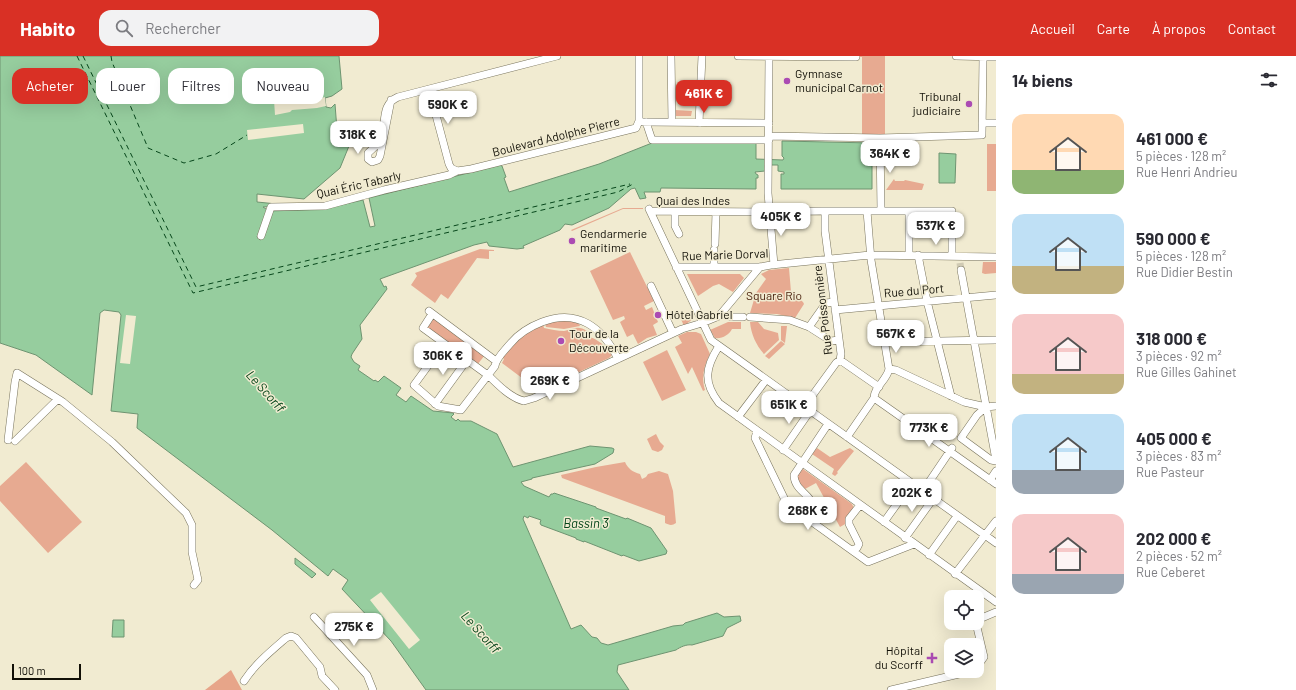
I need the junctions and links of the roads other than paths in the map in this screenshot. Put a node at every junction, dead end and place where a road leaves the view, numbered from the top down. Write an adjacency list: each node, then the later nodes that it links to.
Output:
1 (557, 56): 11 (street)
2 (640, 56): 13 (street)
3 (671, 56): 14 (street)
4 (702, 56): 15 (street)
5 (738, 56): 6 (street)
6 (769, 56): 9 (street); 18 (street)
7 (956, 56): 8 (street)
8 (982, 56): 10 (street); 16 (street)
9 (856, 57)
10 (996, 57)
11 (429, 90): 12 (street); 21 (street)
12 (391, 100): 12 (street)
13 (642, 122): 14 (street); 19 (street); 21 (street, Boulevard Adolphe Pierre)
14 (672, 122): 15 (street)
15 (698, 123): 18 (street)
16 (982, 123): 17 (street); 20 (street)
17 (996, 123)
18 (769, 124): 19 (street)
19 (769, 138): 20 (street); 22 (street)
20 (880, 138): 25 (street)
21 (457, 171): 30 (street, Quai Éric Tabarly)
22 (769, 211): 23 (street, Quai des Indes); 28 (street, Quai des Indes); 37 (street)
23 (825, 211): 24 (street, Quai des Indes); 35 (street, Rue Poissonnière)
24 (867, 211): 25 (street, Quai des Indes); 31 (street)
25 (881, 211): 26 (street, Quai des Indes)
26 (909, 211): 32 (street); 36 (street, Quai des Indes)
27 (675, 212): 28 (street, Quai des Indes); 29 (street); 38 (street, Quai des Indes)
28 (716, 212): 39 (street)
29 (679, 234)
30 (261, 236)
31 (870, 255): 32 (street, Rue Marie Dorval); 35 (street, Rue Marie Dorval); 46 (street)
32 (909, 255): 33 (street, Rue Marie Dorval)
33 (918, 255): 36 (street, Rue Marie Dorval); 44 (street)
34 (996, 257): 36 (street, Rue Marie Dorval)
35 (828, 260): 37 (street, Rue Marie Dorval); 45 (street, Rue Poissonnière)
36 (958, 261): 43 (street)
37 (774, 265): 40 (street, Rue Marie Dorval)
38 (676, 267): 39 (street, Rue Marie Dorval); 48 (street)
39 (714, 267): 40 (street, Rue Marie Dorval)
40 (760, 267): 47 (street)
41 (651, 286): 50 (street)
42 (996, 295): 43 (street, Rue du Port)
43 (966, 298): 44 (street, Rue du Port); 54 (street)
44 (927, 301): 46 (street, Rue du Port); 53 (street)
45 (834, 306): 46 (street, Rue du Port); 49 (street); 51 (street, Rue Poissonnière)
46 (878, 306): 55 (street)
47 (721, 314): 48 (street); 49 (street)
48 (702, 323): 50 (street); 57 (street)
49 (809, 327): 51 (street)
50 (674, 333): 58 (street)
51 (838, 340): 60 (street, Rue Poissonnière)
52 (996, 340): 54 (street)
53 (937, 341): 54 (street); 55 (street); 66 (street)
54 (974, 341): 72 (street)
55 (884, 342): 62 (street)
56 (444, 344): 59 (street); 61 (street); 69 (street)
57 (719, 346): 64 (street); 74 (street)
58 (618, 359): 61 (street); 63 (street)
59 (467, 360): 63 (street); 69 (street)
60 (840, 360): 65 (street, Rue Poissonnière); 71 (street)
61 (496, 361): 63 (street)
62 (889, 369): 65 (street); 66 (street)
63 (489, 376): 69 (street)
64 (766, 380): 71 (street); 74 (street)
65 (879, 387): 67 (street)
66 (951, 396): 72 (street)
67 (874, 398): 77 (street); 78 (street)
68 (58, 400): 68 (street); 100 (street)
69 (435, 404)
70 (996, 406): 72 (street)
71 (804, 407): 73 (street)
72 (986, 407): 78 (street); 80 (street)
73 (810, 411): 75 (street); 79 (street)
74 (738, 417): 76 (street)
75 (828, 424): 77 (street); 81 (street)
76 (756, 431): 79 (street); 90 (street)
77 (847, 437): 84 (street)
78 (955, 445): 80 (street); 83 (street); 86 (street)
79 (783, 450): 81 (street)
80 (996, 460)
81 (801, 463): 88 (street); 90 (street)
82 (996, 471): 83 (street)
83 (990, 480): 85 (street)
84 (912, 483): 86 (street); 92 (street)
85 (996, 484)
86 (923, 491): 87 (street)
87 (933, 499): 89 (street); 94 (street)
88 (860, 505): 92 (street); 97 (street)
89 (957, 516): 93 (street); 98 (street)
90 (808, 519): 97 (street)
91 (996, 521): 93 (street)
92 (884, 522): 94 (street)
93 (985, 535): 95 (street); 99 (street)
94 (905, 538): 96 (street)
95 (996, 543)
96 (914, 544): 97 (street); 98 (street)
97 (852, 550)
98 (929, 555): 99 (street)
99 (955, 574): 101 (street)
100 (194, 585)
101 (996, 602)
102 (996, 612): 104 (street)
103 (314, 617): 108 (street)
104 (984, 618)
105 (944, 678): 109 (street)
106 (244, 681): 107 (street)
107 (335, 690)
108 (373, 690)
109 (891, 690)

